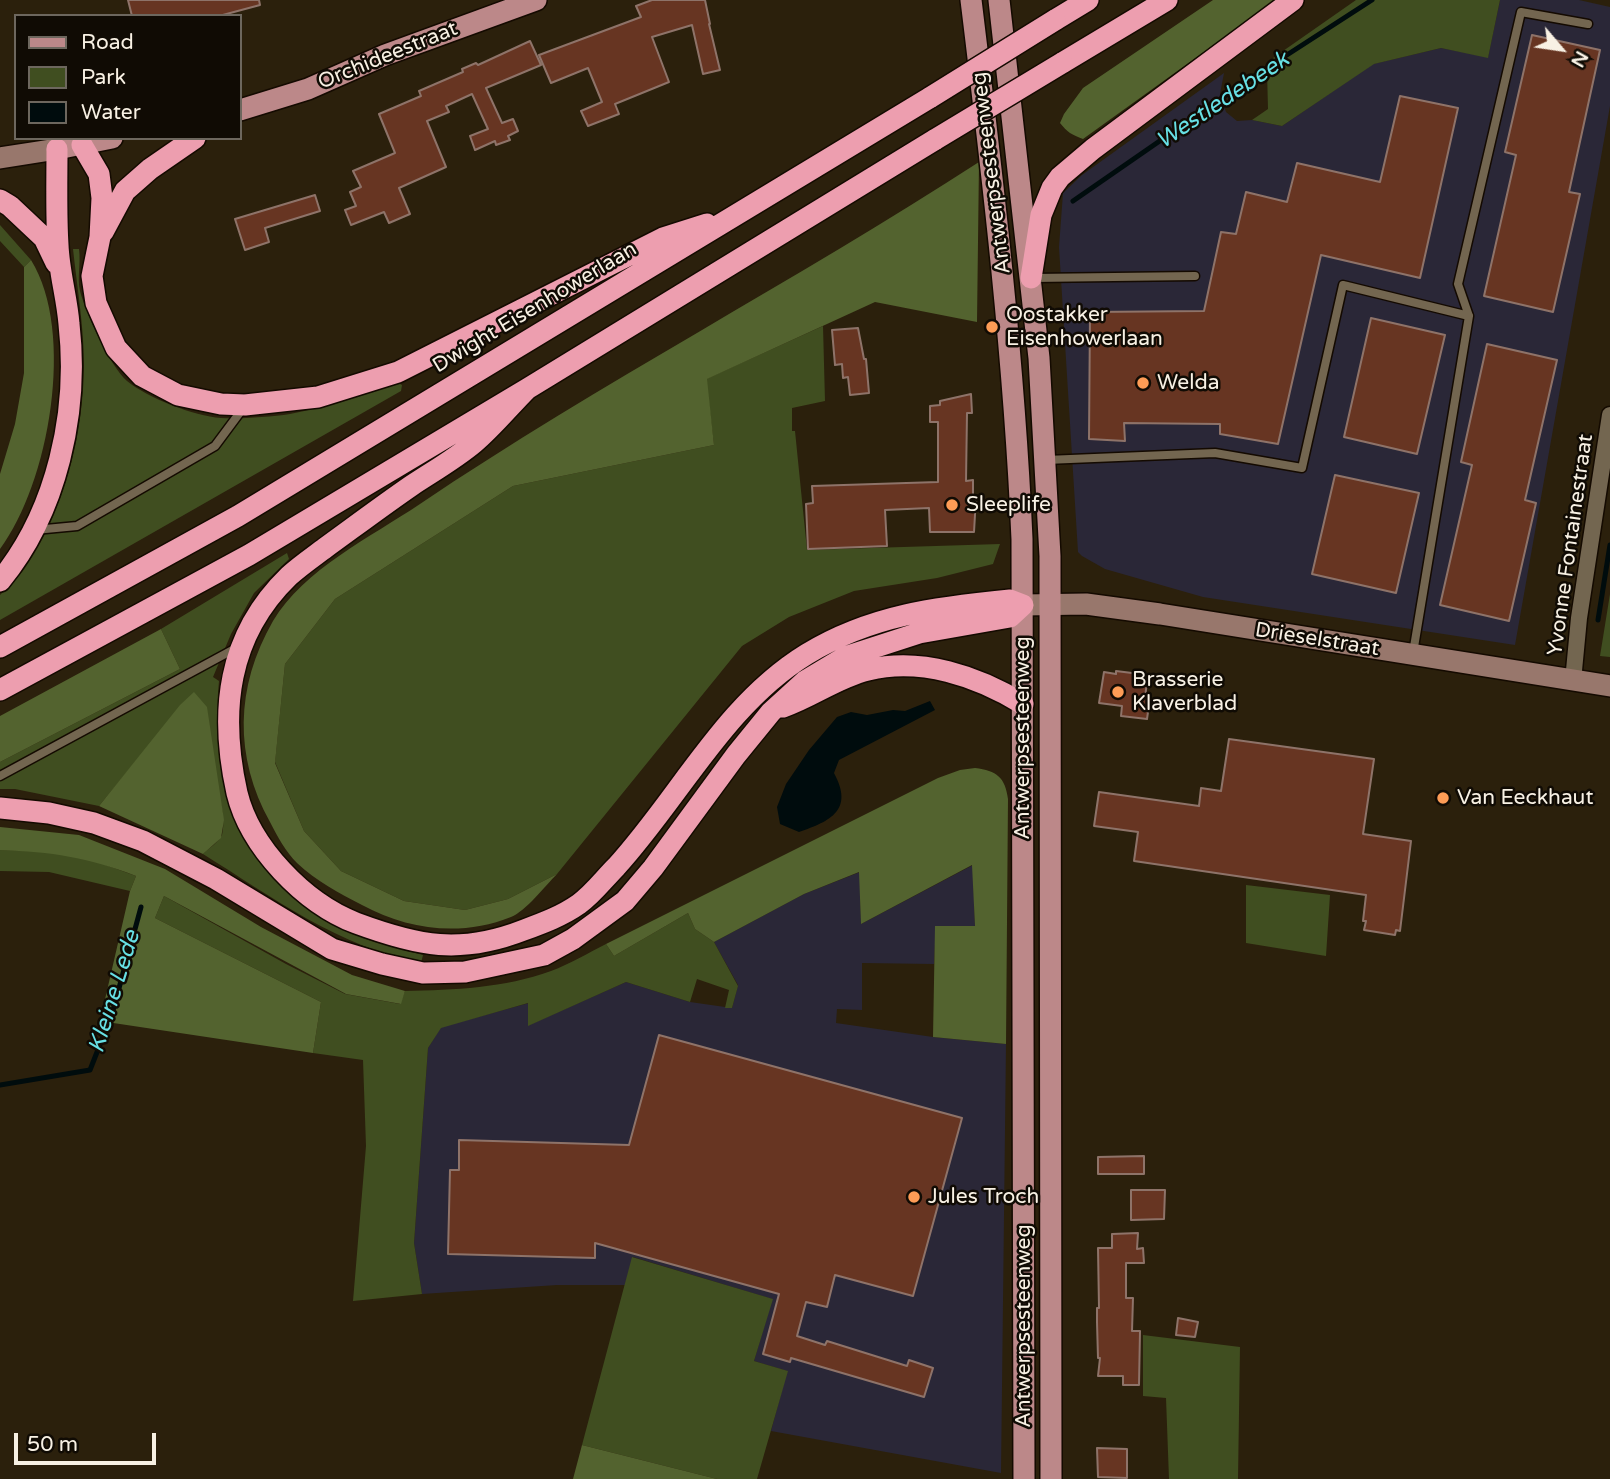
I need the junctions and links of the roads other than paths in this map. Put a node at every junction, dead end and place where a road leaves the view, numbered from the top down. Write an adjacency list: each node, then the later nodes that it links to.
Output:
1 (536, 0): 8 (main road, Orchideestraat)
2 (971, 0): 27 (main road, Antwerpsesteenweg)
3 (999, 0): 19 (main road, Antwerpsesteenweg)
4 (1088, 0): 15 (highway, Dwight Eisenhowerlaan, bridge)
5 (1167, 0): 21 (highway, bridge)
6 (1293, 0): 19 (highway)
7 (1588, 24): 20 (lane)
8 (242, 109)
9 (103, 140): 11 (main road)
10 (192, 140): 16 (highway)
11 (82, 145): 12 (main road); 16 (highway)
12 (57, 149): 13 (street); 18 (highway)
13 (0, 158)
14 (0, 200): 18 (highway)
15 (742, 213): 22 (highway); 30 (highway, Dwight Eisenhowerlaan)
16 (100, 237): 22 (highway)
17 (1195, 276): 19 (lane)
18 (63, 277): 25 (highway)
19 (1031, 278): 24 (main road, Antwerpsesteenweg)
20 (1469, 316): 24 (lane); 31 (lane)
21 (527, 389): 29 (highway); 34 (highway)
22 (246, 405): 25 (lane)
23 (1610, 415): 32 (street, Yvonne Fontainestraat)
24 (1046, 460): 28 (main road, Antwerpsesteenweg)
25 (33, 530): 26 (highway)
26 (0, 581)
27 (1023, 605): 28 (street, Drieselstraat); 29 (highway); 35 (main road, Antwerpsesteenweg); 36 (highway)
28 (1050, 605): 31 (street, Drieselstraat); 40 (main road, Antwerpsesteenweg)
29 (242, 645): 37 (lane)
30 (0, 647)
31 (1412, 656): 32 (street, Drieselstraat)
32 (1573, 681): 33 (street, Drieselstraat)
33 (1610, 686)
34 (0, 690)
35 (1023, 704): 36 (highway); 39 (main road, Antwerpsesteenweg)
36 (771, 712): 38 (highway)
37 (0, 776)
38 (0, 808)
39 (1024, 1053): 40 (main road); 41 (main road, Antwerpsesteenweg)
40 (1050, 1054): 42 (main road, Antwerpsesteenweg)
41 (1024, 1476): 42 (main road)
42 (1051, 1476)

